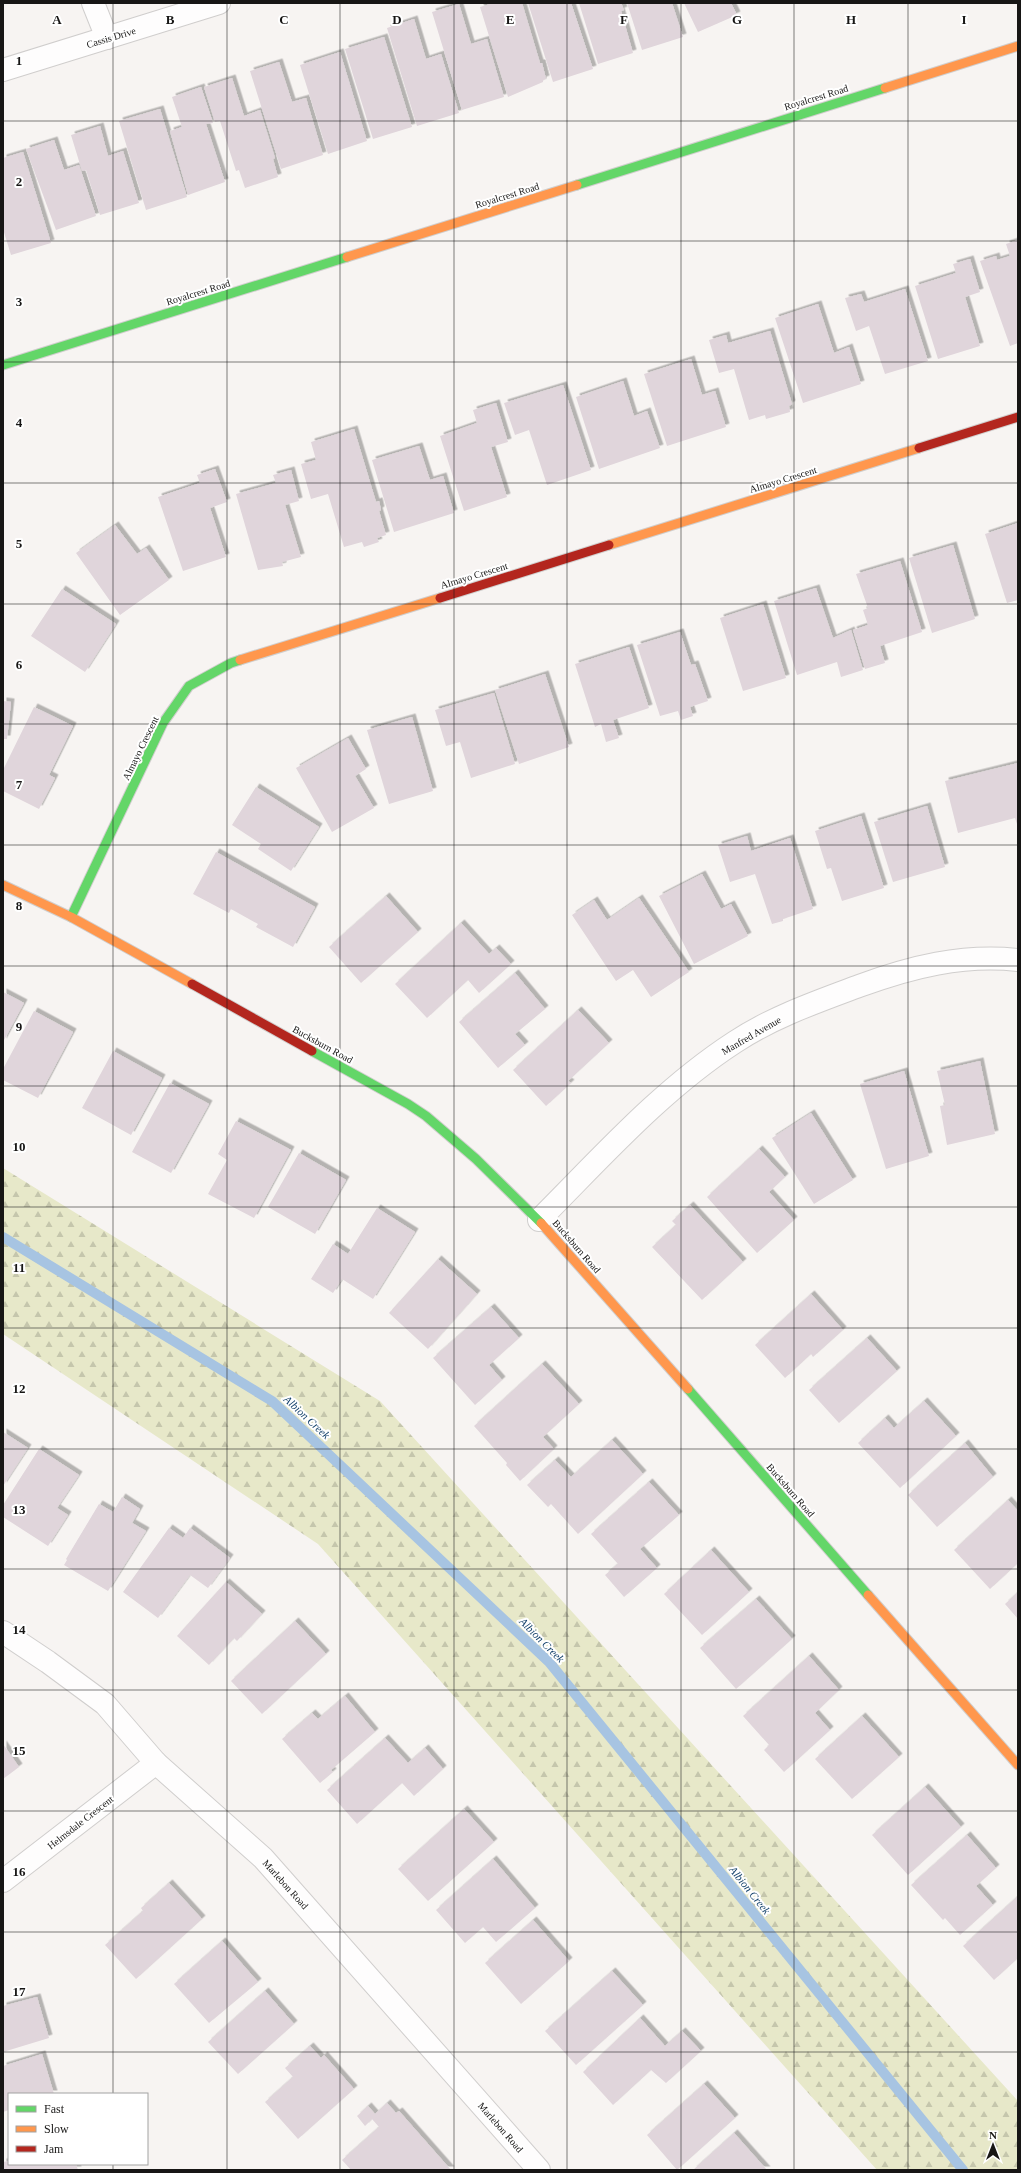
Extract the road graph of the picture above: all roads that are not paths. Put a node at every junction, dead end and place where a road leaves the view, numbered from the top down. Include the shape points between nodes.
1 (93, 3) edge
2 (219, 3) edge
3 (107, 38) junction
4 (1018, 46) edge
5 (3, 70) edge
6 (3, 365) edge
7 (1018, 417) edge
8 (3, 885) edge
9 (71, 917) junction
10 (1018, 960) edge
11 (539, 1220) junction
12 (3, 1632) edge
13 (156, 1762) junction
14 (1018, 1765) edge
15 (3, 1881) edge
16 (539, 2170) edge

1 - 3 street
2 - 3 street, Cassis Drive
3 - 5 street, Cassis Drive
4 - 6 street, Royalcrest Road
7 - 9 street, Almayo Crescent via 231,663 189,686 163,723
8 - 9 street, Bucksburn Road
9 - 11 street, Bucksburn Road via 408,1104 464,1146
10 - 11 street, Manfred Avenue via 978,958 941,962 894,974 794,1010 736,1041 700,1066 654,1106
11 - 14 street, Bucksburn Road
12 - 13 street, Marlebon Road via 105,1704
13 - 15 street, Helmsdale Crescent
13 - 16 street, Marlebon Road via 263,1858

